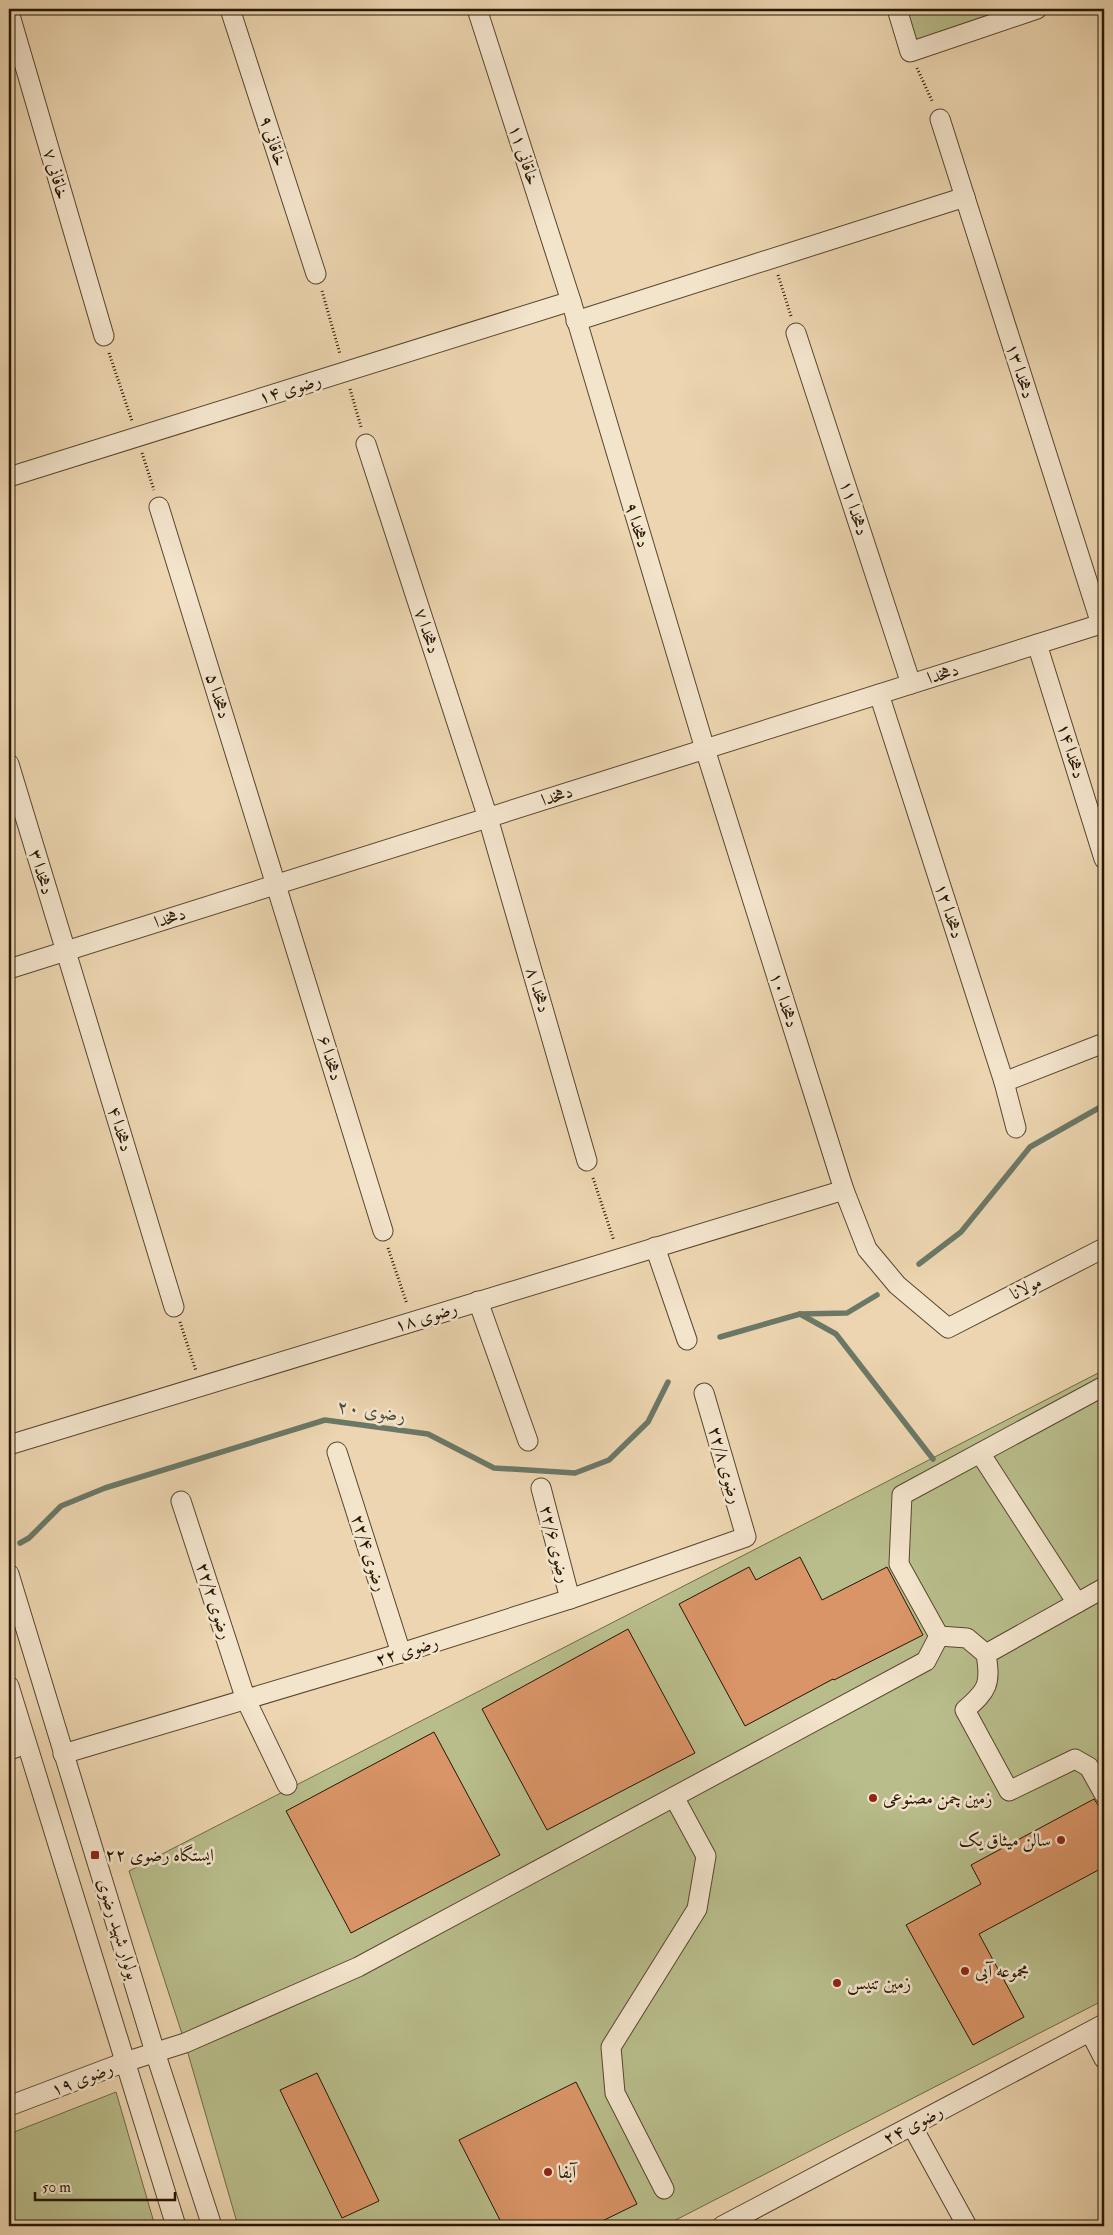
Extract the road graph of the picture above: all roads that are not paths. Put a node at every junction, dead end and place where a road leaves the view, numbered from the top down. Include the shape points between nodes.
1 (15, 9) edge
2 (230, 9) edge
3 (477, 9) edge
4 (897, 9) edge
5 (1038, 9) edge
6 (9, 12) edge
7 (940, 118) dead end
8 (965, 197) junction
9 (316, 274) dead end
10 (571, 301) junction
11 (576, 320) junction
12 (796, 333) road end
13 (104, 336) dead end
14 (366, 444) dead end
15 (9, 477) edge
16 (159, 507) dead end
17 (1102, 624) edge
18 (1037, 644) junction
19 (911, 684) junction
20 (879, 694) junction
21 (704, 749) junction
22 (9, 764) edge
23 (488, 818) junction
24 (1104, 858) edge
25 (277, 884) junction
26 (65, 951) junction
27 (9, 969) edge
28 (1104, 1043) edge
29 (1004, 1082) junction
30 (1016, 1128) dead end
31 (587, 1161) road end
32 (844, 1190) junction
33 (383, 1231) road end
34 (655, 1247) junction
35 (1104, 1248) edge
36 (478, 1301) junction
37 (174, 1307) road end
38 (948, 1328) joint
39 (687, 1340) dead end
40 (1104, 1386) edge
41 (704, 1393) dead end
42 (528, 1441) dead end
43 (9, 1445) edge
44 (337, 1452) dead end
45 (980, 1453) junction
46 (541, 1488) dead end
47 (181, 1501) dead end
48 (746, 1537) joint
49 (9, 1574) edge
50 (1104, 1588) edge
51 (570, 1599) junction
52 (1077, 1603) junction
53 (939, 1636) junction
54 (402, 1653) junction
55 (986, 1654) junction
56 (9, 1686) edge
57 (246, 1700) junction
58 (26, 1744) junction
59 (9, 1750) edge
60 (64, 1754) junction
61 (287, 1785) dead end
62 (1104, 1794) edge
63 (674, 1797) junction
64 (1097, 2028) edge
65 (156, 2052) junction
66 (1104, 2059) edge
67 (125, 2062) junction
68 (9, 2106) edge
69 (912, 2126) junction
70 (664, 2189) dead end
71 (754, 2219) edge
72 (176, 2226) edge
73 (212, 2226) edge
74 (722, 2226) edge
75 (967, 2226) edge

1 - 6 street
2 - 9 street, خاقانی ۹
3 - 10 street, خاقانی ۱۱
4 - 5 street via 910,52
6 - 13 street, خاقانی ۷
7 - 8 street, دهخدا ۱۳
8 - 11 street
8 - 17 street, دهخدا ۱۳
10 - 11 street, دهخدا ۹
10 - 15 street, رضوی ۱۴
11 - 21 street, دهخدا ۹
12 - 19 street, دهخدا ۱۱
14 - 23 street, دهخدا ۷
16 - 25 street, دهخدا ۵
17 - 18 street, دهخدا
18 - 19 street, دهخدا
18 - 24 street, دهخدا ۱۴
19 - 20 street, دهخدا
20 - 21 street, دهخدا
20 - 29 street, دهخدا ۱۲
21 - 23 street, دهخدا
21 - 32 street, دهخدا ۱۰
22 - 26 street, دهخدا ۳
23 - 25 street, دهخدا
23 - 31 street, دهخدا ۸
25 - 26 street, دهخدا
25 - 33 street, دهخدا ۶
26 - 27 street, دهخدا
26 - 37 street, دهخدا ۴
28 - 29 street
29 - 30 street, دهخدا ۱۲
32 - 34 street, رضوی ۱۸
32 - 38 street, دهخدا ۱۰ via 867,1249 897,1285
34 - 36 street, رضوی ۱۸
34 - 39 street
35 - 38 street, مولانا
36 - 42 street
36 - 43 street, رضوی ۱۸
40 - 45 street
41 - 48 street, رضوی ۲۲/۸
44 - 54 street, رضوی ۲۲/۴
45 - 52 street
45 - 53 street via 902,1495 899,1564
46 - 51 street, رضوی ۲۲/۶
47 - 57 street, رضوی ۲۲/۲
48 - 51 street, رضوی ۲۲
49 - 60 street, بولوار شهید رضوی
50 - 52 street
51 - 54 street, رضوی ۲۲
52 - 55 street
53 - 55 street via 967,1638
53 - 63 street, رضوی ۱۹ via 926,1661
54 - 57 street, رضوی ۲۲
55 - 62 street via 989,1675 982,1695 965,1710 1009,1790 1075,1759 1089,1766
56 - 58 street, بولوار شهید رضوی
57 - 60 street, رضوی ۲۲
57 - 61 street, رضوی ۲۲/۲
58 - 59 street
58 - 67 street, بولوار شهید رضوی
60 - 65 street, بولوار شهید رضوی
63 - 65 street, رضوی ۱۹ via 358,1967 184,2043
63 - 70 street via 706,1856 697,1909 611,2047 615,2093
64 - 66 street
64 - 69 street, رضوی ۲۴
65 - 67 street, رضوی ۱۹
65 - 73 street, بولوار شهید رضوی
67 - 68 street, رضوی ۱۹
67 - 72 street, بولوار شهید رضوی
69 - 71 street, رضوی ۲۴
69 - 75 street
71 - 74 street, رضوی ۲۴

